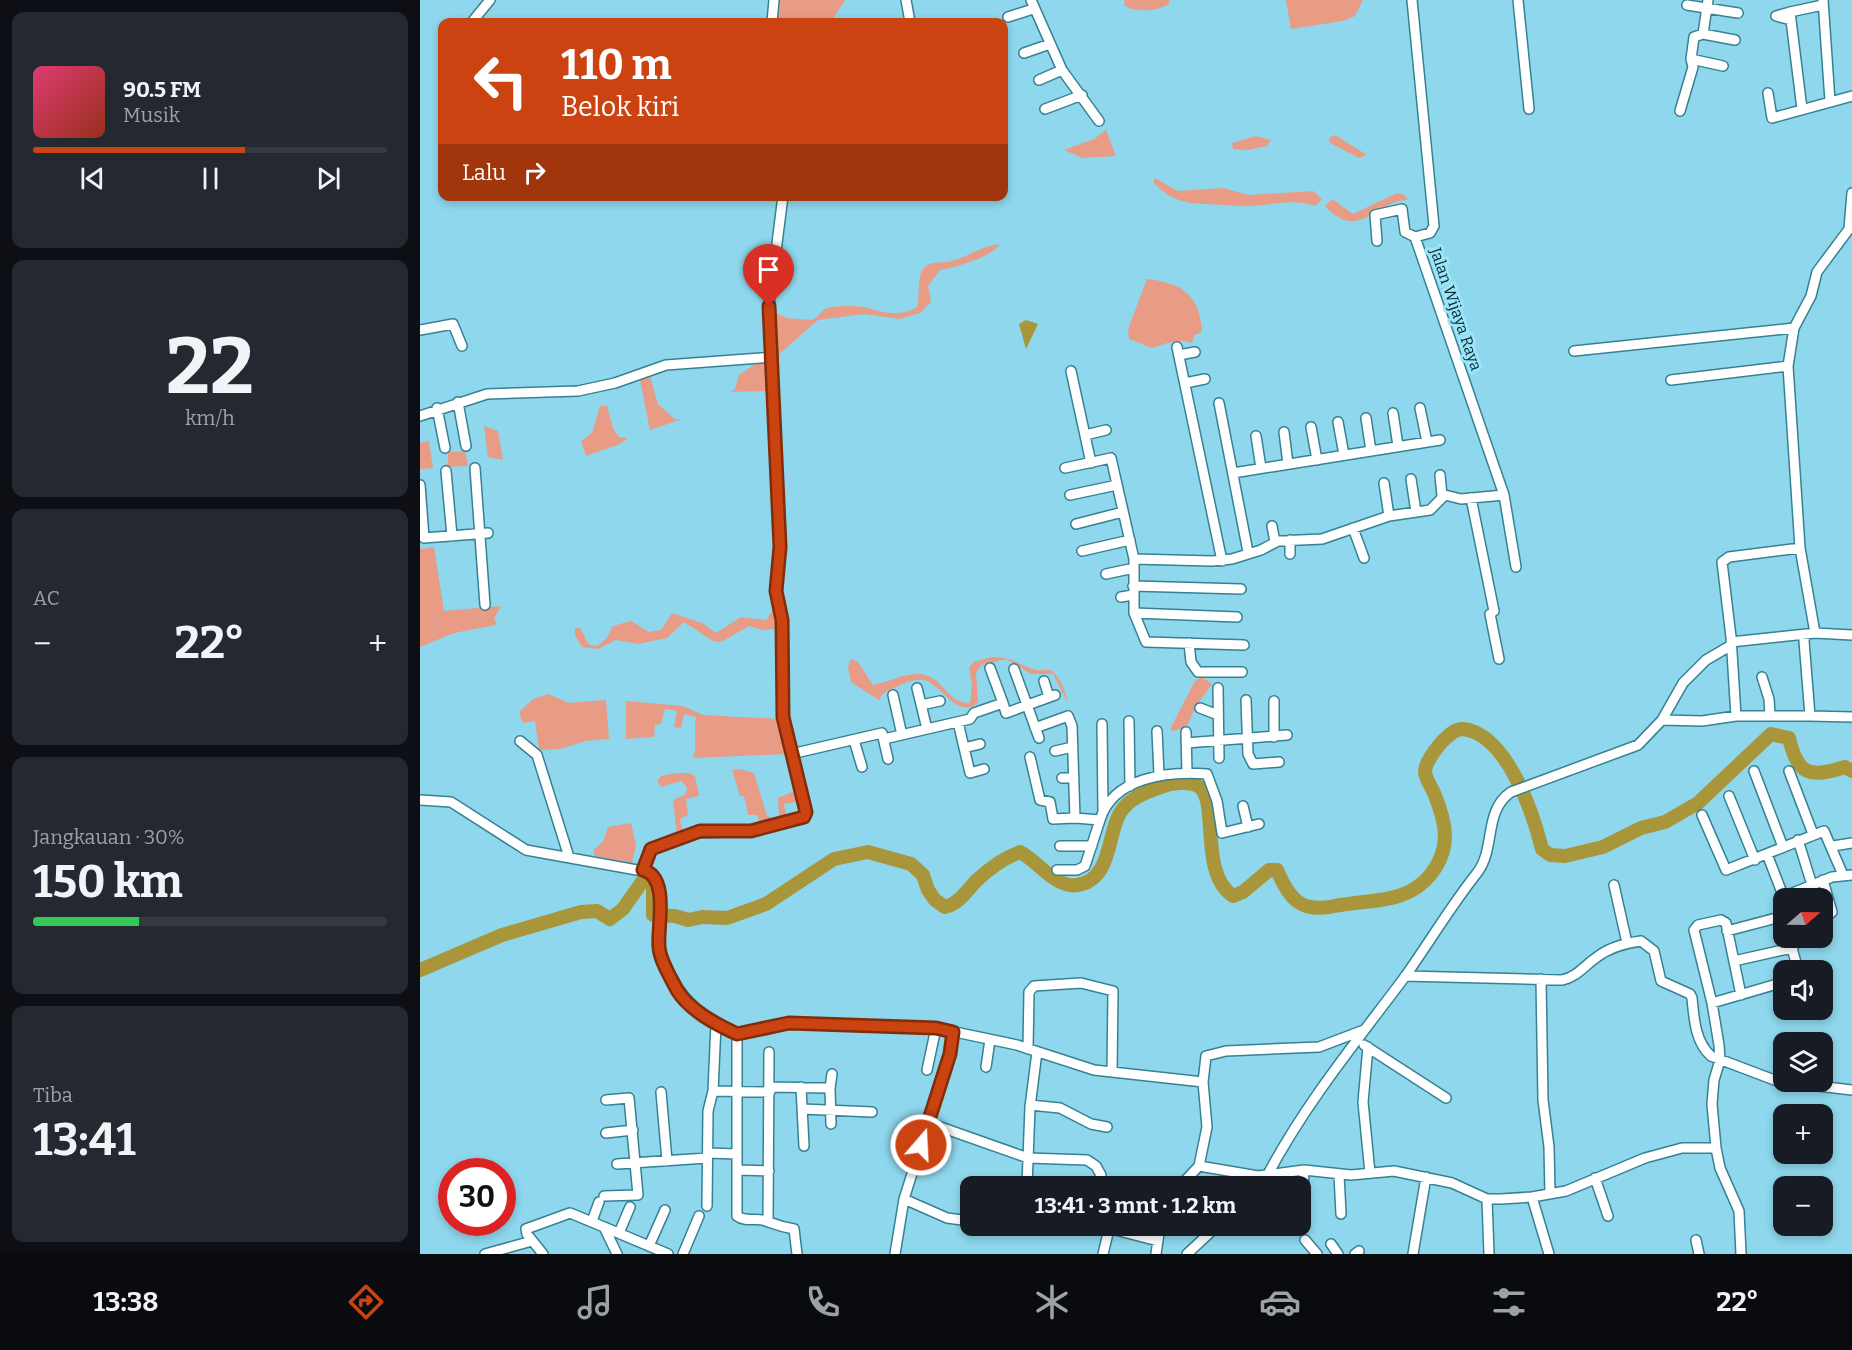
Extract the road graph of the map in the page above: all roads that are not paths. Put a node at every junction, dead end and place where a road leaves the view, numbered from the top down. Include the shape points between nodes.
1 (489, 0) edge
2 (774, 0) edge
3 (906, 0) edge
4 (1412, 0) edge
5 (1518, 0) edge
6 (1823, 2) edge
7 (1032, 4) edge
8 (1708, 4) edge
9 (1687, 5) dead end
10 (1738, 13) dead end
11 (1008, 17) dead end
12 (475, 18) edge
13 (772, 18) edge
14 (909, 18) edge
15 (1703, 34) junction
16 (1736, 40) dead end
17 (1050, 44) junction
18 (1024, 53) dead end
19 (1691, 59) junction
20 (1724, 66) dead end
21 (1062, 70) junction
22 (1039, 80) dead end
23 (1768, 93) dead end
24 (1082, 95) junction
25 (1852, 96) edge
26 (1830, 101) junction
27 (1045, 109) dead end
28 (1529, 109) dead end
29 (1802, 110) junction
30 (1680, 111) dead end
31 (1099, 122) dead end
32 (1852, 193) edge
33 (782, 201) edge
34 (1415, 237) junction
35 (1377, 241) dead end
36 (1794, 328) junction
37 (420, 330) edge
38 (462, 346) dead end
39 (1574, 351) dead end
40 (1195, 352) dead end
41 (772, 357) junction
42 (1788, 366) junction
43 (1071, 371) dead end
44 (1205, 379) dead end
45 (1671, 380) dead end
46 (1185, 383) junction
47 (458, 402) junction
48 (1219, 403) dead end
49 (437, 408) junction
50 (1420, 408) dead end
51 (1393, 413) dead end
52 (420, 416) edge
53 (1366, 418) dead end
54 (1338, 422) dead end
55 (1311, 427) dead end
56 (1106, 430) dead end
57 (1284, 432) dead end
58 (1085, 435) junction
59 (1256, 436) dead end
60 (1440, 440) dead end
61 (1427, 442) junction
62 (465, 446) dead end
63 (1398, 446) junction
64 (445, 448) dead end
65 (1371, 451) junction
66 (1344, 455) junction
67 (1317, 459) junction
68 (1091, 463) junction
69 (1288, 464) junction
70 (475, 468) dead end
71 (1065, 468) dead end
72 (1261, 468) junction
73 (447, 471) dead end
74 (1233, 473) junction
75 (1440, 475) dead end
76 (1411, 479) dead end
77 (1384, 483) dead end
78 (420, 485) edge
79 (1117, 485) junction
80 (1503, 493) junction
81 (1070, 495) dead end
82 (1442, 496) junction
83 (1471, 498) junction
84 (421, 509) edge
85 (1124, 512) junction
86 (1416, 512) junction
87 (1389, 516) junction
88 (1076, 524) dead end
89 (1272, 526) dead end
90 (1353, 528) junction
91 (484, 533) junction
92 (452, 536) junction
93 (1130, 540) junction
94 (1290, 540) junction
95 (1275, 542) junction
96 (1800, 548) junction
97 (1082, 551) dead end
98 (1248, 552) junction
99 (1290, 554) dead end
100 (1364, 558) dead end
101 (1222, 561) junction
102 (1134, 563) junction
103 (1516, 567) dead end
104 (1106, 574) dead end
105 (1241, 590) dead end
106 (1133, 591) junction
107 (1121, 597) dead end
108 (485, 605) dead end
109 (1134, 613) junction
110 (1237, 616) dead end
111 (1810, 634) junction
112 (1852, 635) edge
113 (1189, 643) junction
114 (1730, 644) junction
115 (1244, 645) dead end
116 (1499, 659) dead end
117 (990, 668) dead end
118 (1014, 669) dead end
119 (1242, 672) dead end
120 (1762, 677) dead end
121 (1044, 681) dead end
122 (917, 688) dead end
123 (1218, 688) dead end
124 (893, 695) dead end
125 (1246, 700) dead end
126 (1274, 700) dead end
127 (940, 701) dead end
128 (1003, 703) junction
129 (921, 705) junction
130 (1027, 705) junction
131 (1200, 708) dead end
132 (1218, 715) junction
133 (1770, 715) junction
134 (1736, 716) junction
135 (1810, 716) junction
136 (1852, 717) edge
137 (1662, 720) junction
138 (1129, 721) dead end
139 (958, 722) junction
140 (1102, 724) dead end
141 (927, 729) junction
142 (1157, 731) dead end
143 (1186, 732) dead end
144 (902, 735) junction
145 (1287, 735) dead end
146 (1274, 737) junction
147 (884, 739) junction
148 (854, 740) junction
149 (1247, 740) junction
150 (520, 741) dead end
151 (1219, 741) junction
152 (1186, 743) junction
153 (980, 744) dead end
154 (1073, 747) junction
155 (964, 748) junction
156 (1055, 751) dead end
157 (791, 754) junction
158 (1030, 757) dead end
159 (1219, 758) dead end
160 (888, 759) dead end
161 (1279, 762) dead end
162 (862, 767) dead end
163 (984, 769) dead end
164 (1754, 771) dead end
165 (1789, 771) dead end
166 (1187, 772) junction
167 (1159, 775) junction
168 (1074, 777) junction
169 (1062, 778) dead end
170 (1130, 786) junction
171 (1730, 796) dead end
172 (420, 800) edge
173 (1243, 806) dead end
174 (1103, 810) junction
175 (1702, 815) dead end
176 (1075, 818) junction
177 (1100, 820) junction
178 (1259, 824) dead end
179 (1248, 827) junction
180 (1813, 834) junction
181 (1798, 840) junction
182 (1852, 843) edge
183 (1060, 846) dead end
184 (1092, 846) junction
185 (1833, 846) junction
186 (1784, 847) junction
187 (1767, 854) junction
188 (569, 857) junction
189 (1755, 860) junction
190 (643, 870) junction
191 (1057, 870) dead end
192 (1848, 875) edge
193 (1822, 880) junction
194 (1614, 885) dead end
195 (1812, 885) junction
196 (1779, 888) edge
197 (1805, 888) edge
198 (1824, 888) edge
199 (1773, 919) edge
200 (1727, 931) junction
201 (1627, 943) junction
202 (1792, 948) joint
203 (1795, 960) edge
204 (1734, 961) junction
205 (1405, 976) junction
206 (1542, 979) junction
207 (1773, 985) edge
208 (1741, 995) junction
209 (1712, 1003) junction
210 (716, 1024) junction
211 (936, 1028) junction
212 (953, 1032) junction
213 (737, 1034) junction
214 (1361, 1036) junction
215 (990, 1040) junction
216 (1368, 1047) junction
217 (1033, 1050) junction
218 (769, 1052) dead end
219 (1720, 1060) junction
220 (986, 1067) dead end
221 (927, 1070) dead end
222 (1112, 1072) junction
223 (832, 1074) dead end
224 (1203, 1082) junction
225 (801, 1087) junction
226 (830, 1088) junction
227 (770, 1089) junction
228 (713, 1090) junction
229 (1852, 1090) edge
230 (661, 1092) dead end
231 (737, 1092) junction
232 (1446, 1098) dead end
233 (606, 1100) dead end
234 (1030, 1105) junction
235 (802, 1109) junction
236 (832, 1112) junction
237 (872, 1112) dead end
238 (929, 1123) junction
239 (831, 1124) dead end
240 (1107, 1127) dead end
241 (633, 1130) junction
242 (606, 1133) dead end
243 (804, 1146) dead end
244 (1716, 1148) junction
245 (737, 1154) junction
246 (708, 1156) junction
247 (1028, 1158) junction
248 (667, 1161) junction
249 (637, 1163) junction
250 (617, 1164) dead end
251 (1199, 1166) junction
252 (737, 1170) junction
253 (1304, 1170) junction
254 (769, 1171) junction
255 (1370, 1173) junction
256 (1339, 1174) junction
257 (1027, 1176) edge
258 (1100, 1176) edge
259 (1190, 1176) edge
260 (1261, 1176) junction
261 (1304, 1176) edge
262 (1426, 1177) junction
263 (1596, 1178) junction
264 (1550, 1194) junction
265 (1532, 1197) junction
266 (904, 1199) junction
267 (1487, 1200) junction
268 (707, 1206) dead end
269 (630, 1207) dead end
270 (665, 1210) dead end
271 (1341, 1214) dead end
272 (699, 1216) dead end
273 (1608, 1216) dead end
274 (960, 1220) edge
275 (592, 1221) junction
276 (768, 1221) junction
277 (604, 1227) junction
278 (619, 1233) junction
279 (1104, 1236) edge
280 (1139, 1236) edge
281 (1159, 1236) edge
282 (1206, 1236) edge
283 (1305, 1239) dead end
284 (1696, 1240) dead end
285 (532, 1241) junction
286 (1158, 1241) junction
287 (1331, 1244) dead end
288 (655, 1250) edge
289 (484, 1254) edge
290 (543, 1254) edge
291 (617, 1254) edge
292 (668, 1254) edge
293 (683, 1254) edge
294 (797, 1254) edge
295 (895, 1254) edge
296 (1103, 1254) edge
297 (1156, 1254) edge
298 (1187, 1254) edge
299 (1317, 1254) edge
300 (1338, 1254) edge
301 (1413, 1254) edge
302 (1489, 1254) edge
303 (1549, 1254) edge
304 (1699, 1254) edge
305 (1741, 1254) edge

1 - 12 street
2 - 13 street
3 - 14 street
4 - 34 street, Jalan Wijaya Raya via 1434,226 1430,233
5 - 28 street
6 - 26 street
6 - 29 street via 1791,16
7 - 11 street
7 - 17 street
8 - 9 street
8 - 10 street
8 - 15 street
15 - 16 street
15 - 19 street via 1694,37
17 - 18 street
17 - 21 street
19 - 20 street
19 - 30 street via 1693,67
21 - 22 street
21 - 24 street
23 - 29 street via 1772,118
24 - 27 street
24 - 31 street
25 - 26 street
26 - 29 street
32 - 36 street via 1849,230 1817,272 1811,296
33 - 41 street via 769,306
34 - 35 street via 1405,232 1402,209 1375,215
34 - 80 street, Jalan Wijaya Raya
36 - 39 street
36 - 42 street
37 - 38 street via 453,324
40 - 46 street via 1178,351
41 - 47 street via 666,365 578,391 487,394
41 - 157 street via 780,547 776,591 782,620 783,717
42 - 45 street
42 - 96 street
43 - 58 street
44 - 46 street
46 - 101 street
47 - 49 street
47 - 62 street
48 - 74 street
49 - 52 street
49 - 64 street
50 - 61 street
51 - 63 street
53 - 65 street
54 - 66 street
55 - 67 street
56 - 58 street
57 - 69 street
58 - 68 street
59 - 72 street
60 - 61 street
61 - 63 street
63 - 65 street
65 - 66 street
66 - 67 street
67 - 69 street
68 - 71 street
68 - 79 street via 1111,458
69 - 72 street
70 - 91 street
72 - 74 street
73 - 92 street
74 - 98 street
75 - 82 street
76 - 86 street
77 - 87 street
78 - 84 street
79 - 81 street
79 - 85 street
80 - 83 street
80 - 103 street, Jalan Wijaya Raya
82 - 83 street
82 - 86 street via 1430,510
83 - 116 street via 1494,611 1490,614
84 - 92 street via 424,538
85 - 88 street
85 - 93 street
86 - 87 street
87 - 90 street
89 - 95 street
90 - 94 street via 1322,539
90 - 100 street
91 - 92 street
91 - 108 street
93 - 97 street
93 - 102 street
94 - 95 street
94 - 99 street
95 - 98 street
96 - 111 street
96 - 114 street via 1723,560
98 - 101 street
101 - 102 street
102 - 104 street
102 - 106 street
105 - 106 street
106 - 107 street
106 - 109 street
109 - 110 street
109 - 113 street via 1146,642
111 - 112 street
111 - 114 street
111 - 135 street via 1804,641
113 - 115 street
113 - 119 street via 1191,662 1198,672
114 - 134 street
114 - 137 street via 1706,660 1683,684
117 - 128 street
118 - 130 street
120 - 133 street
121 - 130 street via 1052,696
122 - 129 street
123 - 132 street
124 - 144 street
125 - 149 street
126 - 146 street
127 - 129 street
128 - 130 street via 1006,713
128 - 139 street
129 - 141 street
130 - 154 street via 1037,733 1068,716
131 - 132 street
132 - 151 street
133 - 134 street
133 - 135 street
134 - 137 street via 1702,722
135 - 136 street
137 - 205 street via 1638,745 1511,792 1497,804 1481,867
138 - 170 street
139 - 141 street
139 - 155 street
140 - 174 street
141 - 144 street
142 - 167 street
143 - 152 street
144 - 147 street
145 - 146 street
146 - 149 street
147 - 148 street via 882,733
147 - 160 street
148 - 157 street
148 - 162 street
149 - 151 street
149 - 161 street via 1253,764
150 - 188 street via 537,755
151 - 152 street
151 - 159 street
152 - 166 street
153 - 155 street
154 - 156 street
154 - 168 street
155 - 163 street via 970,773
157 - 190 street via 805,803 804,817 751,831 694,833 651,849
158 - 176 street via 1040,800 1050,802 1053,819
164 - 186 street
165 - 180 street
166 - 167 street
166 - 179 street via 1211,773 1222,833
167 - 170 street
168 - 169 street
168 - 176 street
170 - 174 street
171 - 189 street
172 - 188 street via 451,802 525,850
173 - 179 street
174 - 177 street
175 - 189 street via 1726,870
176 - 177 street
177 - 184 street
178 - 179 street
180 - 181 street
180 - 185 street via 1824,831
181 - 186 street
181 - 195 street
182 - 185 street
183 - 184 street
184 - 191 street via 1085,866
185 - 192 street
186 - 187 street
187 - 189 street
187 - 196 street
188 - 190 street
190 - 210 street via 657,882 659,948 674,984 694,1008
192 - 193 street
193 - 195 street
193 - 198 street
194 - 201 street
195 - 197 street
199 - 200 street
200 - 204 street
200 - 209 street via 1721,920 1695,930
201 - 206 street via 1598,955 1570,978
201 - 219 street via 1650,945 1658,960 1661,981 1690,994 1704,1049
202 - 203 street
202 - 204 street
204 - 208 street
205 - 206 street
205 - 214 street
206 - 264 street via 1543,1100
207 - 208 street
208 - 209 street
209 - 219 street
210 - 213 street
210 - 228 street
211 - 212 street
211 - 213 street via 789,1023
211 - 221 street
212 - 215 street
212 - 238 street
213 - 231 street
214 - 216 street
214 - 224 street via 1319,1047 1208,1055
214 - 260 street via 1309,1103
215 - 217 street
215 - 220 street
216 - 232 street
216 - 255 street via 1363,1102
217 - 222 street
217 - 222 street via 1029,992 1034,986 1081,983 1113,990
217 - 234 street
218 - 227 street
219 - 229 street via 1777,1082
219 - 244 street via 1713,1089
222 - 224 street
223 - 226 street
224 - 251 street via 1207,1127
225 - 226 street
225 - 227 street
225 - 235 street
226 - 236 street
227 - 231 street
227 - 254 street
228 - 231 street
228 - 246 street via 709,1098
230 - 248 street
231 - 245 street
233 - 241 street via 629,1098
234 - 240 street via 1060,1108 1091,1124
234 - 247 street
235 - 236 street
235 - 243 street
236 - 237 street
236 - 239 street
238 - 247 street
238 - 266 street
241 - 242 street
241 - 249 street
244 - 263 street via 1682,1148
244 - 305 street via 1720,1168 1739,1210
245 - 246 street
245 - 252 street
246 - 248 street
246 - 268 street
247 - 257 street
247 - 258 street via 1087,1160 1096,1166
248 - 249 street
249 - 250 street
249 - 275 street via 638,1196 601,1199
251 - 259 street
251 - 260 street
252 - 254 street
252 - 276 street via 737,1216
253 - 256 street
253 - 260 street
253 - 261 street
254 - 276 street
255 - 256 street
255 - 262 street via 1394,1171
256 - 271 street
262 - 267 street via 1452,1183
262 - 301 street
263 - 264 street
263 - 273 street
264 - 265 street
265 - 267 street
265 - 303 street
266 - 274 street
266 - 295 street
267 - 302 street
269 - 278 street
270 - 288 street
272 - 293 street
275 - 277 street
275 - 285 street via 570,1213 530,1226 526,1229
276 - 294 street via 774,1226 794,1229
277 - 278 street
277 - 291 street
278 - 288 street
279 - 296 street
280 - 286 street
281 - 286 street
282 - 298 street
283 - 299 street
284 - 304 street
285 - 289 street
285 - 290 street
286 - 297 street
287 - 300 street
288 - 292 street

